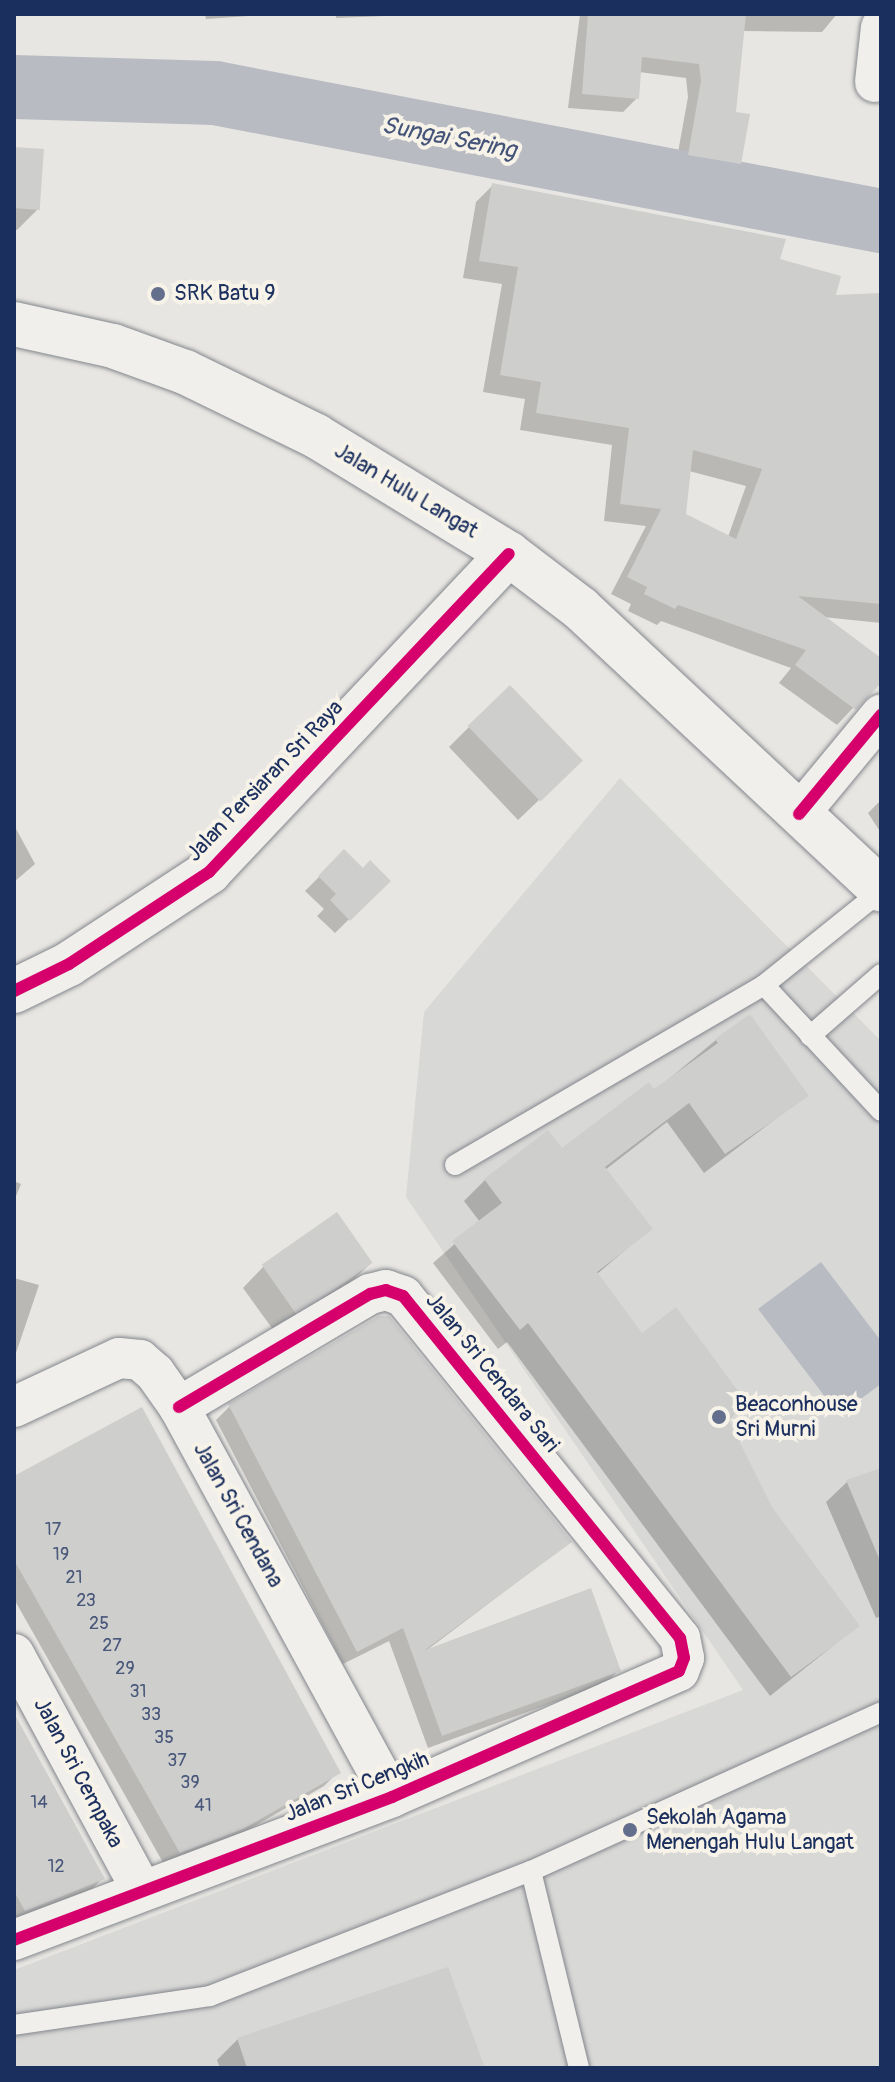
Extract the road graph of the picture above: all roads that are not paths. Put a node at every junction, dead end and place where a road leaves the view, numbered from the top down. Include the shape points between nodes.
1 (881, 27) edge
2 (875, 82) dead end
3 (14, 324) edge
4 (509, 554) junction
5 (881, 715) edge
6 (799, 814) junction
7 (881, 890) edge
8 (881, 974) edge
9 (764, 985) junction
10 (14, 991) edge
11 (810, 1036) junction
12 (881, 1111) edge
13 (455, 1165) dead end
14 (14, 1407) edge
15 (179, 1407) junction
16 (680, 1638) joint
17 (14, 1654) edge
18 (881, 1712) edge
19 (392, 1797) junction
20 (531, 1871) junction
21 (142, 1891) junction
22 (14, 1940) edge
23 (14, 2025) edge
24 (579, 2068) edge

1 - 2 street
3 - 4 main road, Jalan Hulu Langat via 113,346 185,372 316,436
4 - 6 main road, Jalan Hulu Langat via 580,608
4 - 10 main road, Jalan Persiaran Sri Raya via 209,872 69,964
5 - 6 street
6 - 7 main road, Jalan Hulu Langat
7 - 9 lane
8 - 11 lane
9 - 11 lane
9 - 13 lane
11 - 12 lane
14 - 15 street, Jalan Sri Cendana via 119,1358 140,1360
15 - 16 street, Jalan Sri Cendara Sari via 370,1294 386,1290 403,1296
15 - 19 street, Jalan Sri Cendana
16 - 19 street, Jalan Sri Cengkih via 684,1658 679,1671
17 - 21 street, Jalan Sri Cempaka
18 - 20 lane
19 - 21 street, Jalan Sri Cengkih
20 - 23 lane via 210,1996
20 - 24 lane
21 - 22 street, Jalan Sri Cengkih

